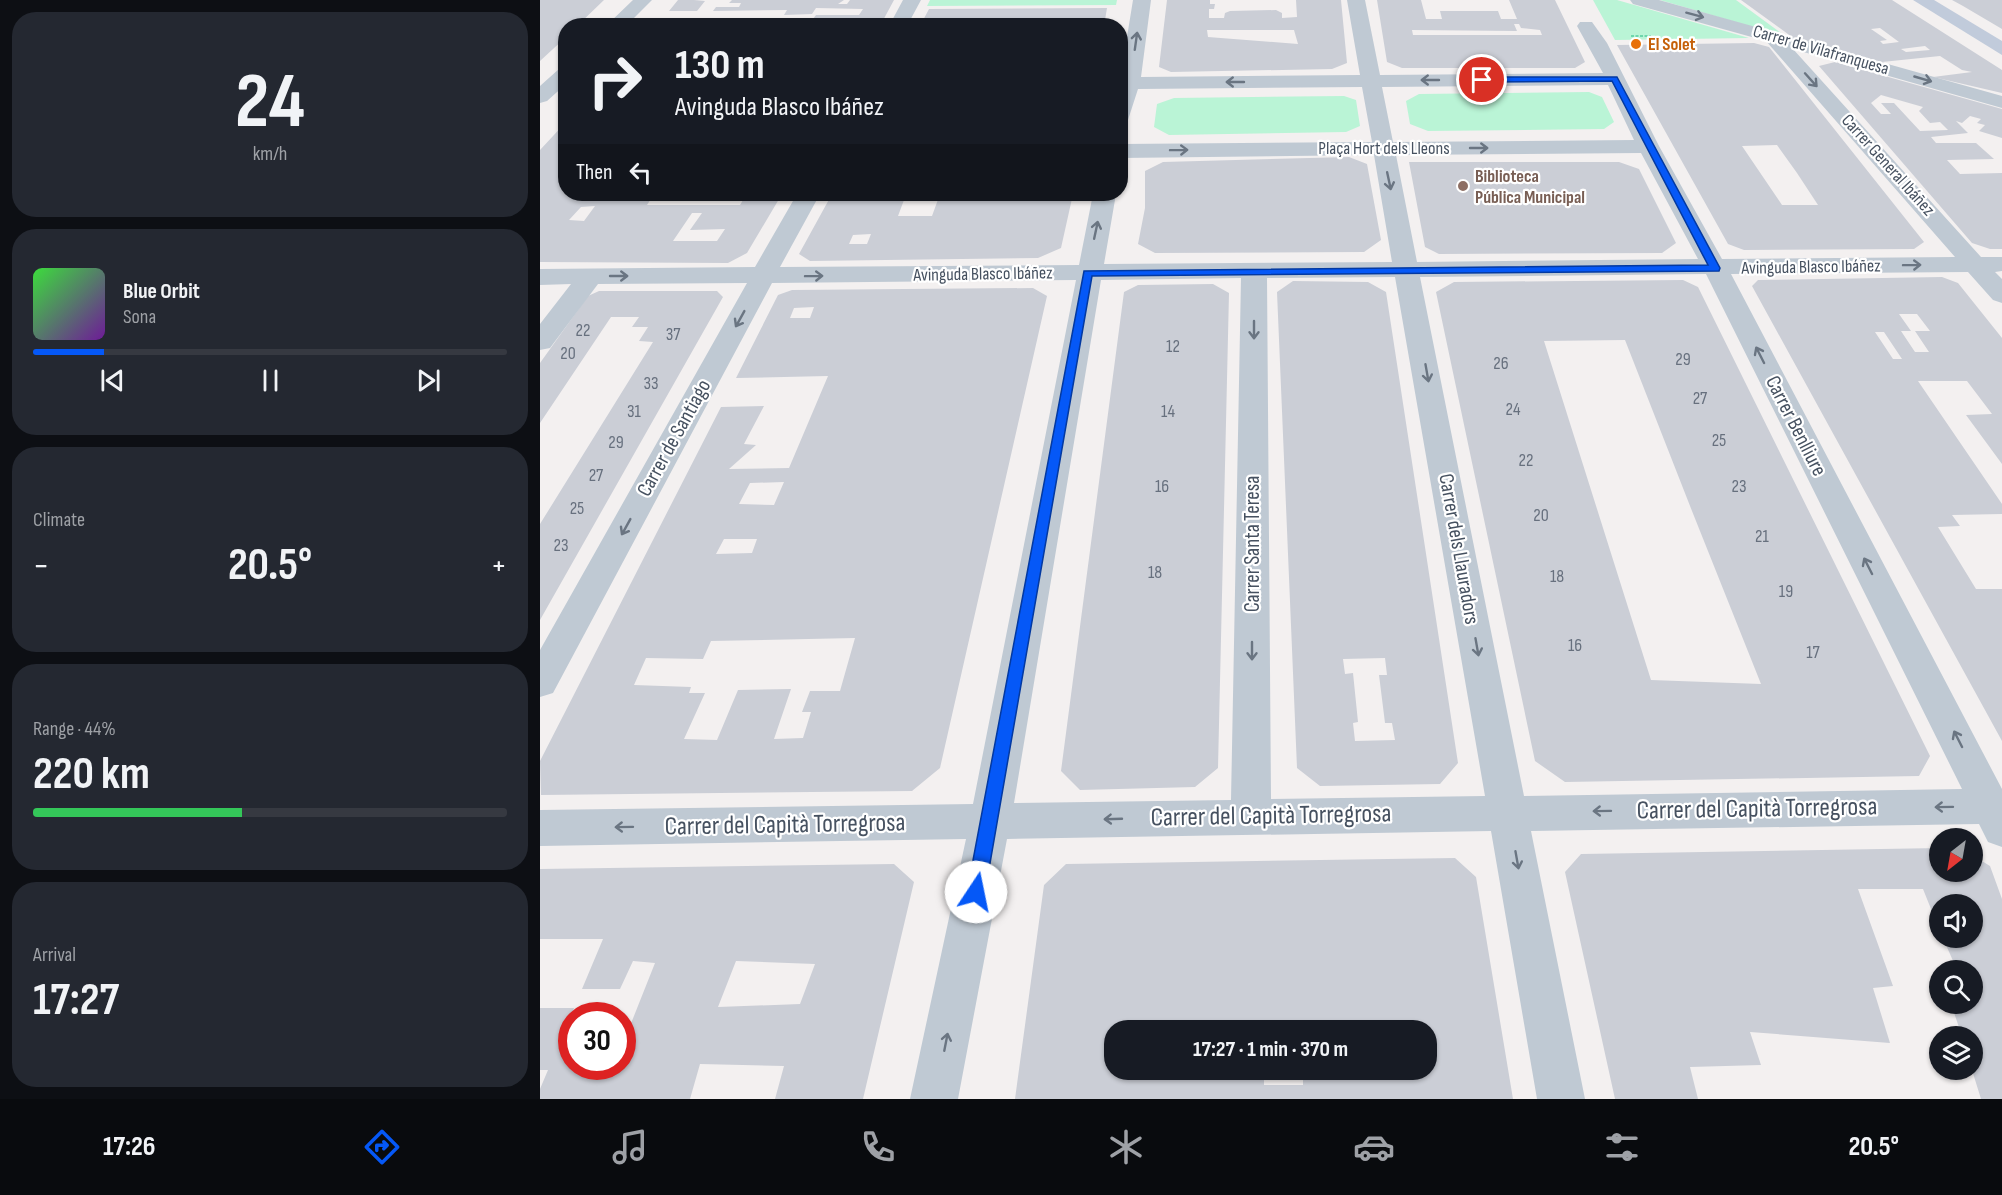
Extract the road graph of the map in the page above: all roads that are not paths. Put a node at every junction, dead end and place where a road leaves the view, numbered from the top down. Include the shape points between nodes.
1 (643, 0) edge
2 (912, 0) edge
3 (1142, 0) edge
4 (1356, 0) edge
5 (1639, 0) edge
6 (1922, 0) edge
7 (624, 18) edge
8 (902, 18) edge
9 (1586, 26) dead end
10 (1772, 37) junction
11 (2002, 48) edge
12 (1614, 79) junction
13 (558, 80) edge
14 (1372, 81) junction
15 (1130, 82) junction
16 (1128, 89) edge
17 (540, 97) edge
18 (2002, 102) edge
19 (1648, 146) junction
20 (1382, 148) junction
21 (1128, 151) edge
22 (804, 201) edge
23 (1102, 201) edge
24 (1977, 264) junction
25 (2002, 264) edge
26 (1715, 268) junction
27 (1408, 271) junction
28 (1254, 272) junction
29 (1087, 273) junction
30 (763, 276) junction
31 (540, 277) edge
32 (590, 277) junction
33 (2002, 295) edge
34 (540, 342) edge
35 (540, 683) edge
36 (1508, 812) junction
37 (1999, 814) edge
38 (1251, 816) junction
39 (990, 823) junction
40 (540, 828) edge
41 (934, 1099) edge
42 (1561, 1099) edge

1 - 7 street
2 - 8 street
15 -> 3 street
4 - 14 street, Carrer dels Llauradors
5 -> 10 street, Carrer de Vilafranquesa
6 - 11 main road
9 - 12 street, Carrer Benlliure
10 -> 18 street, Carrer de Vilafranquesa
10 -> 24 street, Carrer General Ibáñez
12 -> 14 street
12 - 19 street, Carrer Benlliure
13 - 17 street
14 -> 15 street
14 - 20 street, Carrer dels Llauradors
15 - 16 street
20 -> 19 street, Plaça Hort dels Lleons
19 - 26 street, Carrer Benlliure
21 -> 20 street, Plaça Hort dels Lleons
20 -> 27 street, Carrer dels Llauradors
22 - 30 street, Carrer de Santiago
29 -> 23 street
24 - 25 street, Avinguda Blasco Ibáñez
26 -> 24 street, Avinguda Blasco Ibáñez
24 - 33 street, Carrer General Ibáñez
26 - 27 street, Avinguda Blasco Ibáñez
37 -> 26 street, Carrer Benlliure
27 - 28 street, Avinguda Blasco Ibáñez
27 -> 36 street, Carrer dels Llauradors
28 - 29 street, Avinguda Blasco Ibáñez
28 -> 38 street, Carrer Santa Teresa
30 -> 29 street, Avinguda Blasco Ibáñez
29 - 39 street
32 -> 30 street, Avinguda Blasco Ibáñez
30 -> 35 street, Carrer de Santiago
31 - 32 street, Avinguda Blasco Ibáñez
32 - 34 street
37 -> 36 street, Carrer del Capità Torregrosa
36 - 38 street, Carrer del Capità Torregrosa
36 -> 42 street, Carrer dels Llauradors
38 -> 39 street, Carrer del Capità Torregrosa
39 -> 40 street, Carrer del Capità Torregrosa
41 -> 39 street

